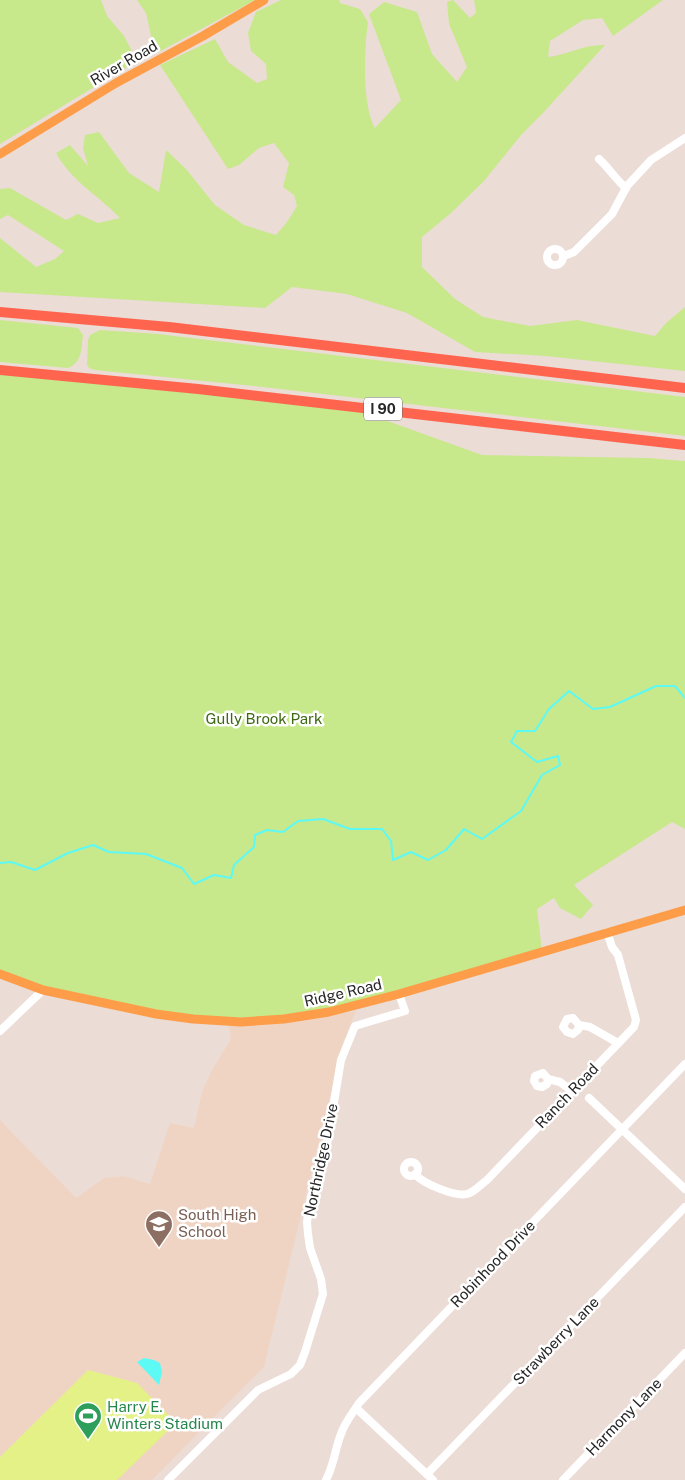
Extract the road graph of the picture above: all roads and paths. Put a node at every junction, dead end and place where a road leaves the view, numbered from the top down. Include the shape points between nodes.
1 (264, 0) edge
2 (685, 138) edge
3 (0, 154) edge
4 (599, 159) dead end
5 (626, 188) junction
6 (564, 256) dead end
7 (0, 312) edge
8 (0, 370) edge
9 (685, 388) edge
10 (685, 444) edge
11 (685, 910) edge
12 (607, 932) junction
13 (0, 974) edge
14 (43, 990) junction
15 (400, 994) junction
16 (579, 1024) dead end
17 (0, 1031) edge
18 (618, 1043) junction
19 (685, 1064) edge
20 (548, 1079) dead end
21 (572, 1091) junction
22 (589, 1098) dead end
23 (623, 1128) junction
24 (415, 1174) dead end
25 (685, 1189) edge
26 (685, 1207) edge
27 (685, 1353) edge
28 (356, 1408) junction
29 (430, 1477) edge
30 (168, 1480) edge
31 (326, 1480) edge
32 (563, 1480) edge

1 - 3 main road, River Road via 116,83
2 - 5 street via 651,160
4 - 5 street
5 - 6 street via 612,214 574,252
7 - 9 highway via 169,327
8 - 10 highway, I 90
11 - 12 main road, Ridge Road
12 - 15 main road, Ridge Road
12 - 18 street, Ranch Road via 618,955 636,1020 634,1027
13 - 14 main road, Ridge Road
14 - 15 main road, Ridge Road via 156,1014 241,1022 312,1016
14 - 17 street
15 - 30 street, Northridge Drive via 405,1011 355,1026 341,1060 326,1148 311,1197 308,1222 310,1248 323,1294 300,1365 291,1374 258,1390
16 - 18 street
18 - 21 street, Ranch Road
19 - 23 street, Robinhood Drive
20 - 21 street via 560,1082
21 - 24 street, Ranch Road via 472,1192 453,1194 428,1184
22 - 23 street
23 - 25 street
23 - 28 street, Robinhood Drive
26 - 29 street, Strawberry Lane
27 - 32 street, Harmony Lane
28 - 29 street
28 - 31 street, Robinhood Drive via 340,1435

